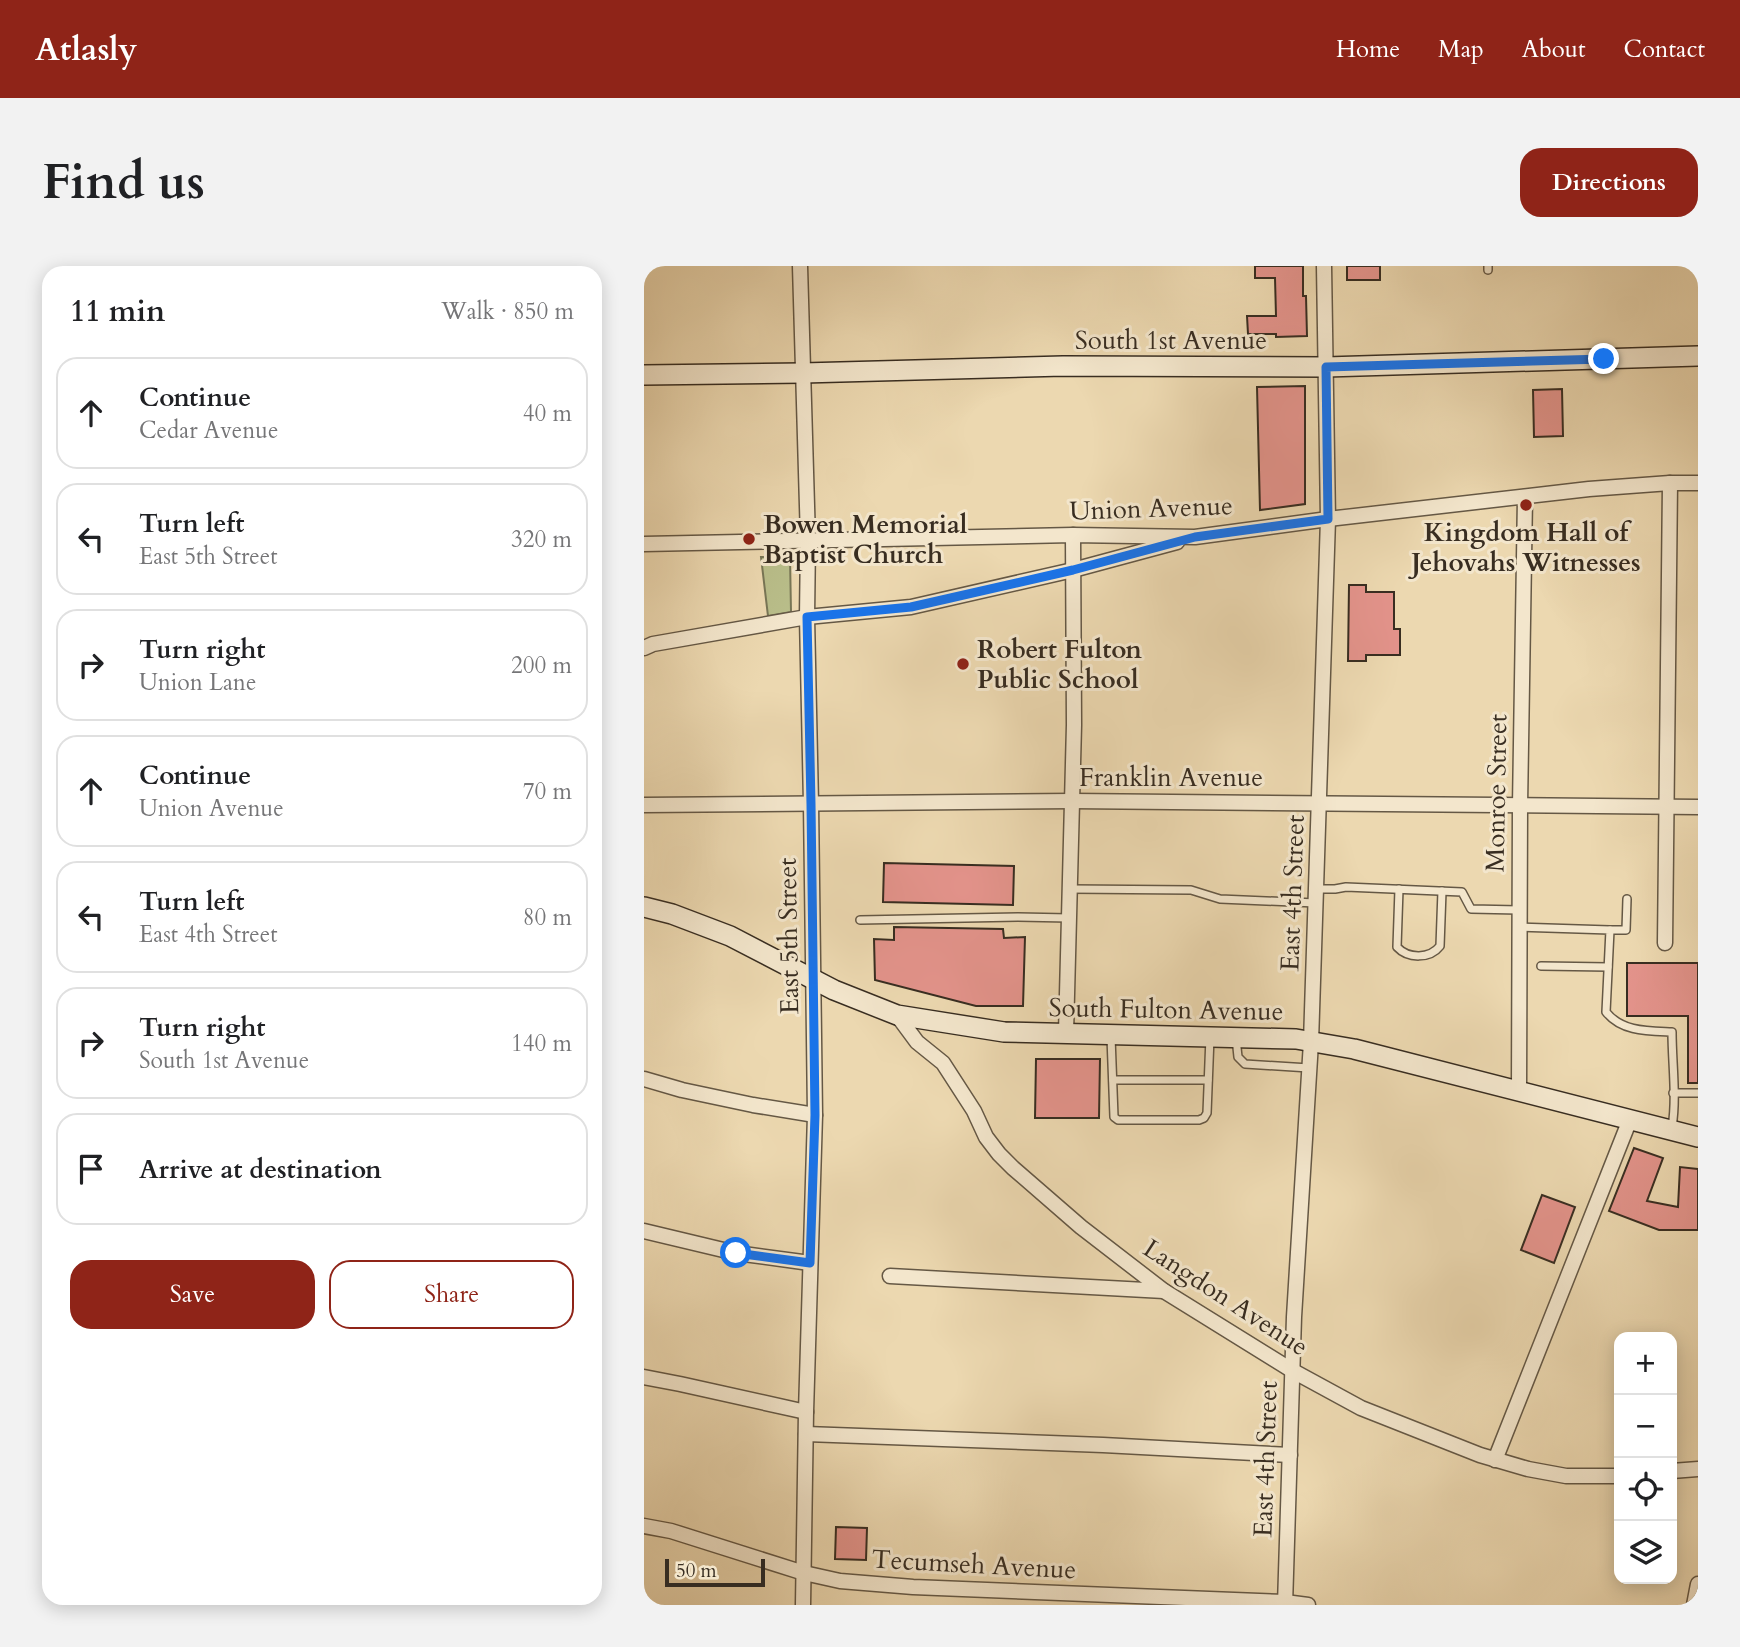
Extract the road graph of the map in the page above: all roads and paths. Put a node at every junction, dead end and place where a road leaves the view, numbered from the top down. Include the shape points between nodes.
1 (800, 266) edge
2 (1324, 266) edge
3 (1698, 356) edge
4 (1326, 367) junction
5 (803, 373) junction
6 (644, 375) edge
7 (1670, 483) junction
8 (1698, 483) edge
9 (1525, 497) junction
10 (1328, 519) junction
11 (1073, 535) junction
12 (1195, 537) junction
13 (808, 540) junction
14 (644, 544) edge
15 (1073, 570) junction
16 (807, 617) junction
17 (644, 648) edge
18 (1072, 801) junction
19 (1319, 803) junction
20 (811, 804) junction
21 (644, 805) edge
22 (1520, 806) junction
23 (1668, 807) junction
24 (1698, 807) edge
25 (1070, 889) junction
26 (1399, 889) junction
27 (1442, 891) junction
28 (1316, 896) junction
29 (1627, 899) dead end
30 (644, 907) edge
31 (1520, 909) junction
32 (1069, 918) junction
33 (860, 920) dead end
34 (1519, 927) junction
35 (1610, 930) junction
36 (1665, 943) dead end
37 (1541, 966) dead end
38 (1608, 967) junction
39 (813, 979) junction
40 (897, 1015) junction
41 (1066, 1033) junction
42 (1111, 1034) junction
43 (1210, 1037) junction
44 (1236, 1038) junction
45 (1311, 1042) junction
46 (1309, 1068) junction
47 (644, 1079) edge
48 (1113, 1080) junction
49 (1208, 1080) junction
50 (1519, 1090) junction
51 (1673, 1093) junction
52 (1698, 1093) edge
53 (815, 1115) junction
54 (1631, 1121) junction
55 (1672, 1132) junction
56 (1698, 1137) edge
57 (644, 1231) edge
58 (810, 1263) junction
59 (890, 1276) dead end
60 (1164, 1292) junction
61 (1293, 1371) junction
62 (644, 1377) edge
63 (806, 1412) junction
64 (806, 1434) junction
65 (1290, 1455) junction
66 (1495, 1460) junction
67 (1698, 1469) edge
68 (1677, 1471) edge
69 (1614, 1476) edge
70 (644, 1526) edge
71 (804, 1573) junction
72 (1698, 1584) edge
73 (1285, 1604) edge
74 (803, 1605) edge
75 (1308, 1605) edge
76 (1694, 1605) edge

1 - 5 street, East 5th Street
2 - 4 street, East 4th Street
3 - 4 main road, South 1st Avenue
4 - 5 main road, South 1st Avenue via 1063,366
4 - 10 street, East 4th Street
5 - 6 main road, South 1st Avenue
5 - 13 street, East 5th Street
7 - 8 street, Union Avenue
7 - 9 street, Union Avenue
7 - 23 street
9 - 10 street, Union Avenue
9 - 22 street, Monroe Street
10 - 12 street, Union Avenue
10 - 19 street, East 4th Street
11 - 12 street, Union Avenue
11 - 13 street, Union Avenue
11 - 15 street
12 - 15 street
13 - 14 street, Union Avenue
13 - 16 street, East 5th Street
15 - 16 street via 911,607
15 - 18 street
16 - 17 street
16 - 20 street, East 5th Street
18 - 19 street, Franklin Avenue
18 - 20 street, Franklin Avenue
18 - 25 street
19 - 22 street, Franklin Avenue
19 - 28 street, East 4th Street
20 - 21 street, Franklin Avenue
20 - 39 street, East 5th Street
22 - 23 street, Franklin Avenue
22 - 31 street, Monroe Street
23 - 24 street, Franklin Avenue
23 - 36 street
25 - 28 lane via 1191,890 1220,899
25 - 32 street
26 - 27 lane
26 - 27 lane via 1397,947 1409,955 1430,955 1440,946
26 - 28 lane via 1346,887
27 - 31 lane via 1462,892 1471,909
28 - 45 street, East 4th Street
29 - 35 lane via 1626,930
30 - 39 main road, South Fulton Avenue via 730,936
31 - 34 street, Monroe Street
32 - 33 lane
32 - 41 street
34 - 35 lane
34 - 50 street, Monroe Street
35 - 38 lane
37 - 38 lane
38 - 51 lane via 1606,1012 1610,1017 1635,1030 1672,1032
39 - 40 main road, South Fulton Avenue
39 - 53 street, East 5th Street
40 - 41 main road, South Fulton Avenue via 1004,1032
40 - 60 street, Langdon Avenue via 917,1042 943,1063 999,1154
41 - 42 main road, South Fulton Avenue
42 - 43 main road, South Fulton Avenue
42 - 48 lane
43 - 44 main road, South Fulton Avenue
43 - 49 lane
44 - 45 main road, South Fulton Avenue
44 - 46 lane via 1238,1057 1245,1064
45 - 46 street, East 4th Street
45 - 50 main road, South Fulton Avenue
46 - 61 street, East 4th Street
47 - 53 street
48 - 49 lane
48 - 49 lane via 1114,1118 1118,1120 1199,1120 1207,1113
50 - 54 main road, South Fulton Avenue
51 - 52 lane
51 - 55 lane
53 - 58 street, East 5th Street
54 - 55 main road, South Fulton Avenue
54 - 66 street
55 - 56 main road, South Fulton Avenue
57 - 58 street via 736,1253
58 - 63 street, East 5th Street
59 - 60 street
60 - 61 street, Langdon Avenue
61 - 65 street, East 4th Street
61 - 66 street, Langdon Avenue via 1361,1408
62 - 63 street
63 - 64 street, East 5th Street
64 - 65 street
64 - 71 street, East 5th Street
65 - 73 street, East 4th Street
66 - 69 street, Langdon Avenue via 1566,1476
67 - 68 street
70 - 71 street, Tecumseh Avenue
71 - 73 street, Tecumseh Avenue via 913,1587
71 - 74 street, East 5th Street
72 - 76 street
73 - 75 street, Tecumseh Avenue

